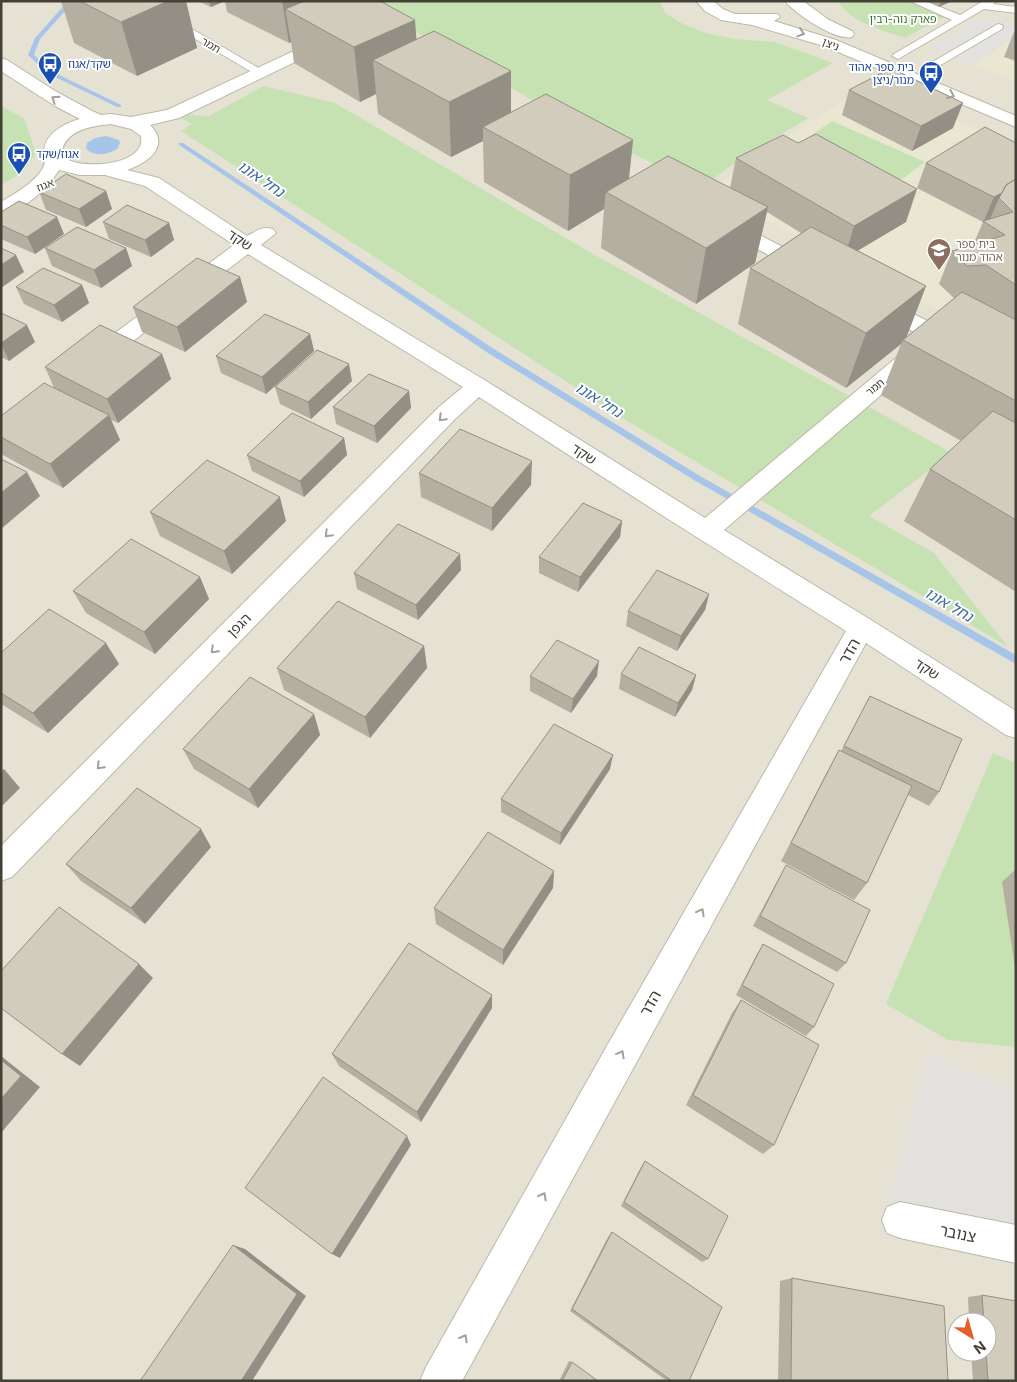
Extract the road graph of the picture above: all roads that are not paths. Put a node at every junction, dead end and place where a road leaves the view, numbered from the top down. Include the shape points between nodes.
1 (136, 1) edge
2 (704, 1) edge
3 (792, 1) edge
4 (916, 1) edge
5 (986, 4) edge
6 (1016, 10) edge
7 (960, 19) junction
8 (754, 20) junction
9 (998, 27) dead end
10 (340, 34) edge
11 (898, 56) junction
12 (1, 63) edge
13 (928, 68) junction
14 (261, 74) junction
15 (1, 81) edge
16 (998, 97) dead end
17 (173, 114) junction
18 (99, 120) junction
19 (52, 122) junction
20 (134, 122) junction
21 (1016, 122) edge
22 (150, 135) junction
23 (139, 157) junction
24 (56, 159) junction
25 (97, 170) junction
26 (152, 182) junction
27 (31, 191) junction
28 (1, 210) edge
29 (708, 215) edge
30 (257, 239) junction
31 (822, 275) edge
32 (866, 298) edge
33 (80, 370) edge
34 (478, 386) junction
35 (706, 531) junction
36 (862, 628) junction
37 (1016, 726) edge
38 (1, 867) edge
39 (900, 1220) dead end
40 (1016, 1244) edge
41 (440, 1381) edge

1 - 14 lane, תמר
2 - 8 street via 710,9 722,15
3 - 8 street via 782,14
3 - 11 street, ניצן via 823,23
4 - 7 lane
5 - 6 lane
5 - 7 lane
7 - 11 lane
8 -> 21 street, ניצן via 830,43
9 - 13 lane
10 - 14 street
11 - 13 street, ניצן
18 -> 12 street via 66,106
13 - 16 street, ניצן
14 - 17 street
15 - 19 street
17 - 20 street
17 - 22 street
18 - 19 street via 72,128
18 - 20 street
19 - 24 street
20 - 22 street
22 - 23 street via 147,150
23 - 25 street, אגוז
23 - 26 street, שקד
24 - 25 street, שקד via 75,169
24 - 27 street, אגוז via 51,172
25 - 26 street, שקד
25 - 27 street, אגוז
26 - 30 street, שקד
27 - 28 street, אגוז
29 - 31 street
30 - 33 street
30 - 34 street, שקד
32 - 35 street, תמר via 937,335
34 - 35 street, שקד
34 -> 38 street, הגפן
35 - 36 street, שקד
36 - 37 street, שקד
41 -> 36 street, הדר
39 - 40 street, צנובר

